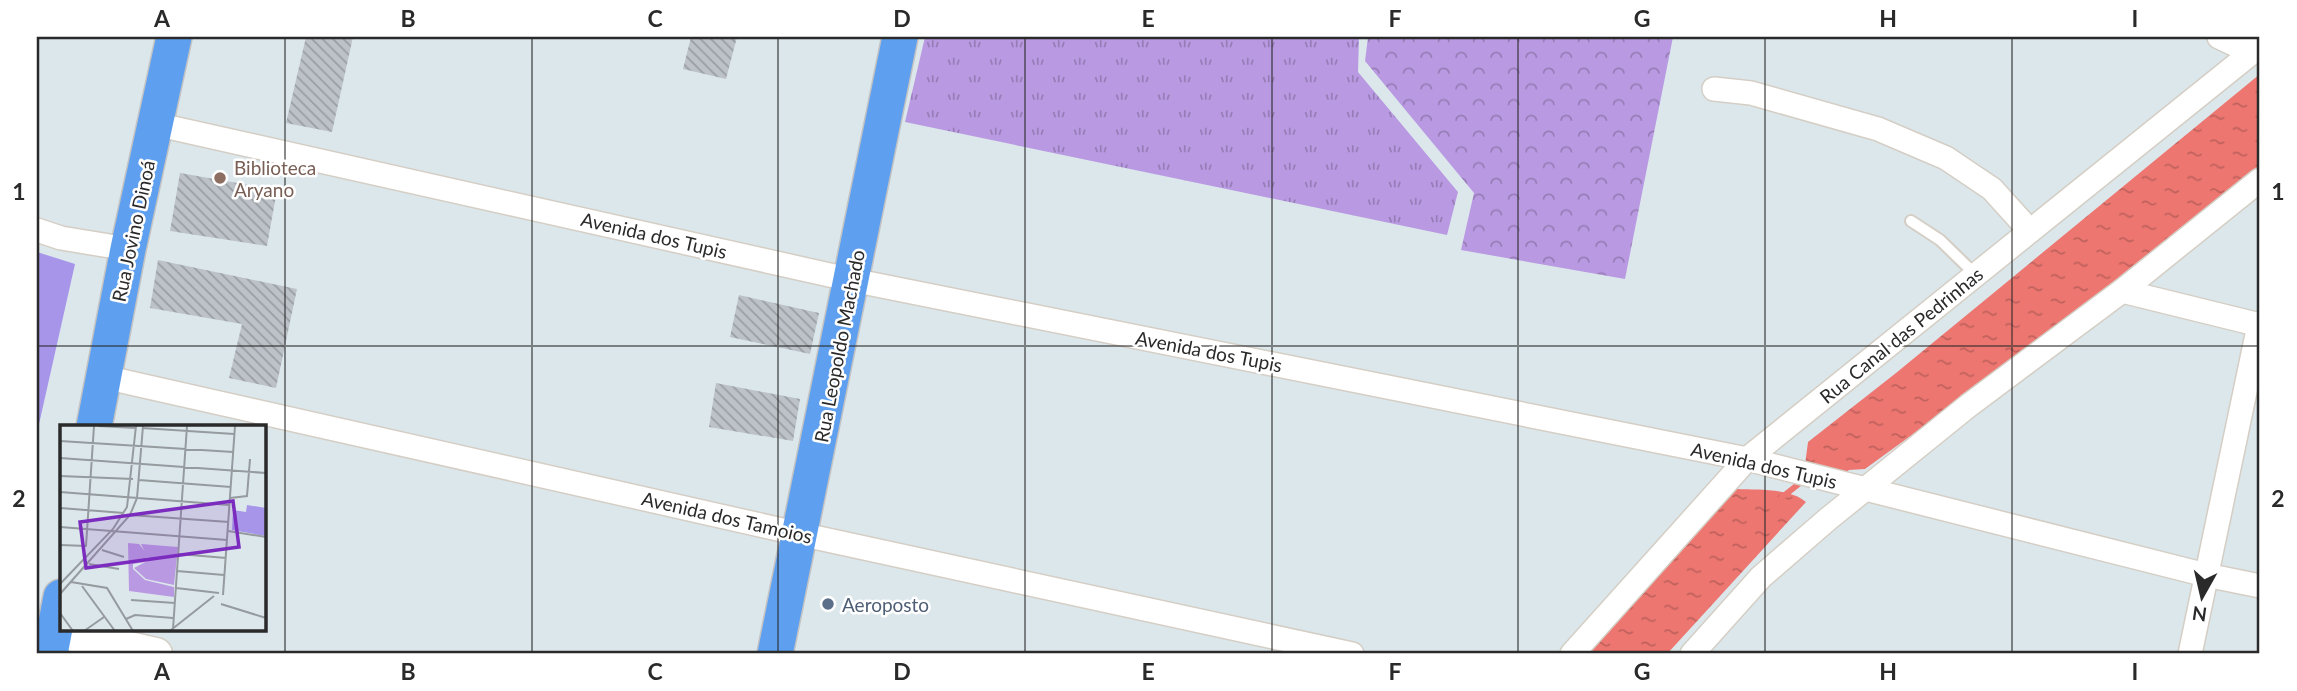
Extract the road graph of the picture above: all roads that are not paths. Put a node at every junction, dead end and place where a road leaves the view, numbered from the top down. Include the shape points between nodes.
1 (174, 37) edge
2 (900, 37) edge
3 (2218, 37) edge
4 (2256, 49) edge
5 (1714, 89) dead end
6 (155, 124) junction
7 (2260, 180) edge
8 (1910, 221) dead end
9 (37, 230) edge
10 (2030, 231) junction
11 (128, 249) junction
12 (1976, 275) junction
13 (852, 280) junction
14 (2122, 291) junction
15 (2260, 325) edge
16 (104, 377) junction
17 (94, 425) edge
18 (1754, 461) junction
19 (1864, 488) junction
20 (800, 534) junction
21 (2206, 575) junction
22 (2260, 586) edge
23 (60, 602) edge
24 (52, 643) edge
25 (156, 654) edge
26 (775, 654) edge
27 (1352, 654) edge
28 (1572, 654) edge
29 (1692, 654) edge
30 (2190, 654) edge

1 - 6 main road, Rua Jovino Dinoá
2 - 13 main road, Rua Leopoldo Machado
3 - 4 street
4 - 10 street, Rua Canal das Pedrinhas
5 - 10 street via 1751,93 1878,129 1946,159 1992,189
6 - 11 main road, Rua Jovino Dinoá
6 - 13 street, Avenida dos Tupis
7 - 14 street
8 - 12 lane via 1940,240
9 - 11 street
10 - 12 street, Rua Canal das Pedrinhas
11 - 16 main road, Rua Jovino Dinoá
12 - 18 street, Rua Canal das Pedrinhas
13 - 18 street, Avenida dos Tupis
13 - 20 main road, Rua Leopoldo Machado
14 - 15 street
14 - 19 street
15 - 21 street
16 - 17 main road, Rua Jovino Dinoá
16 - 20 street, Avenida dos Tamoios
18 - 19 street, Avenida dos Tupis
18 - 28 street, Rua Canal das Pedrinhas
19 - 21 street, Avenida dos Tupis
19 - 29 street via 1761,577
20 - 26 main road, Rua Leopoldo Machado
20 - 27 street, Avenida dos Tamoios
21 - 22 street, Avenida dos Tupis
21 - 30 street
23 - 24 main road
24 - 25 street

